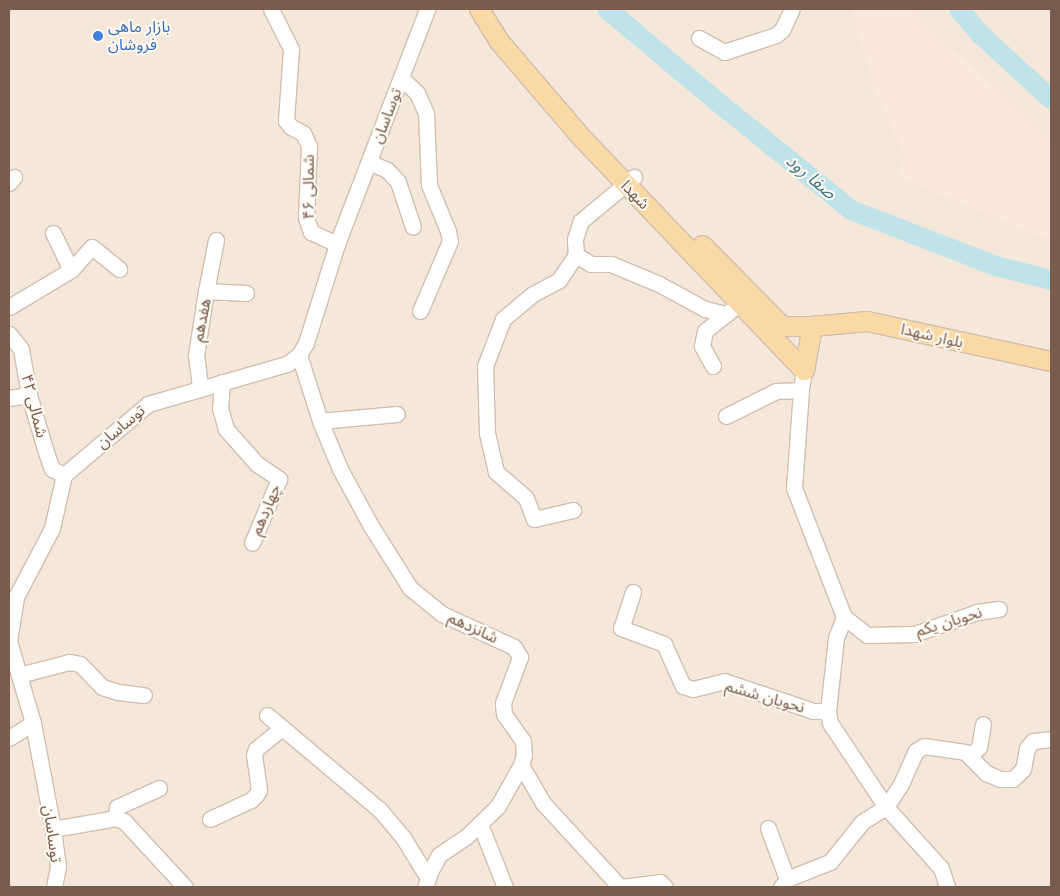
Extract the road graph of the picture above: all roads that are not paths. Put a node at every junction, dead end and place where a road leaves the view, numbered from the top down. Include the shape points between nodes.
1 (272, 9) edge
2 (426, 9) edge
3 (479, 9) edge
4 (494, 9) edge
5 (792, 9) edge
6 (699, 38) dead end
7 (401, 78) junction
8 (369, 162) junction
9 (630, 181) junction
10 (413, 227) dead end
11 (53, 232) dead end
12 (216, 240) dead end
13 (337, 244) junction
14 (576, 255) junction
15 (119, 269) dead end
16 (71, 270) junction
17 (206, 291) junction
18 (246, 293) dead end
19 (9, 307) edge
20 (733, 308) junction
21 (420, 311) dead end
22 (763, 326) junction
23 (782, 326) junction
24 (812, 326) junction
25 (9, 334) edge
26 (299, 355) junction
27 (1051, 361) edge
28 (712, 366) dead end
29 (804, 370) junction
30 (222, 382) junction
31 (200, 387) junction
32 (801, 390) junction
33 (29, 395) junction
34 (9, 398) edge
35 (397, 414) dead end
36 (726, 416) dead end
37 (320, 421) junction
38 (64, 475) junction
39 (573, 510) dead end
40 (252, 543) dead end
41 (633, 592) dead end
42 (12, 595) edge
43 (999, 608) dead end
44 (844, 617) junction
45 (19, 675) junction
46 (144, 695) dead end
47 (828, 711) junction
48 (267, 716) dead end
49 (33, 723) junction
50 (983, 724) dead end
51 (281, 728) junction
52 (9, 738) edge
53 (1051, 739) edge
54 (970, 756) junction
55 (521, 765) junction
56 (159, 788) dead end
57 (886, 807) junction
58 (116, 818) junction
59 (210, 819) dead end
60 (480, 824) junction
61 (768, 828) dead end
62 (53, 829) junction
63 (427, 882) edge
64 (784, 883) edge
65 (54, 887) edge
66 (185, 887) edge
67 (505, 887) edge
68 (621, 887) edge
69 (665, 887) edge
70 (947, 887) edge

1 - 13 street, شمالی ۴۶ via 291,49 286,121 303,133 309,146 306,218 310,232
2 - 7 street, توساسان
3 - 9 main road, شهدا via 510,55
4 - 9 main road, شهدا via 508,33
5 - 6 street via 776,35 724,52
7 - 8 street, توساسان
7 - 21 street via 417,93 426,113 429,184 450,241
8 - 10 street via 387,170 398,182
8 - 13 street, توساسان
9 - 14 street via 581,221 575,239
9 - 20 main road, شهدا
9 - 23 main road, شهدا
11 - 16 street
12 - 17 street
13 - 26 street, توساسان via 320,305
14 - 20 street via 591,264 611,264 659,284 705,309
14 - 39 street via 559,280 533,294 503,319 485,366 487,433 496,472 526,498 534,519
15 - 16 street via 92,247
16 - 19 street
17 - 18 street, هفدهم
17 - 31 street, هفدهم via 196,355
20 - 22 main road, شهدا
20 - 28 street via 705,331 702,346
22 - 23 main road, بلوار شهدا
22 - 29 main road, شهدا
23 - 24 main road, بلوار شهدا
24 - 27 main road, بلوار شهدا via 867,321
24 - 29 main road
25 - 33 street, شمالی ۴۲ via 21,349
26 - 30 street, توساسان via 287,364
26 - 37 street, شانزدهم
29 - 32 street
30 - 31 street, توساسان
30 - 40 street, چهاردهم via 220,408 226,429 257,464 279,479
31 - 38 street, توساسان via 148,404
32 - 36 street via 776,391
32 - 44 street via 794,488
33 - 34 street
33 - 38 street, شمالی ۴۲ via 52,469
35 - 37 street
37 - 55 street, شانزدهم via 340,469 410,588 442,614 514,647 520,657 503,703 504,714 522,741 524,755
38 - 42 street, توساسان via 52,528
41 - 47 street, نحویان ششم via 621,628 664,644 683,686 693,689 724,681 813,711
42 - 45 street, توساسان via 9,641
43 - 44 street, نحویان یکم via 977,612 914,634 867,636
44 - 47 street via 836,638
45 - 46 street via 69,662 80,664 102,687
45 - 49 street, توساسان
47 - 57 street via 830,723
48 - 51 street
49 - 52 street
49 - 62 street, توساسان
50 - 54 street via 979,747
51 - 59 street via 256,749 259,790 256,795
51 - 63 street via 380,810 404,839
53 - 54 street via 1033,741 1027,748 1023,769 1013,779 1000,779 986,773
54 - 57 street via 965,752 924,746 916,751
55 - 60 street, شانزدهم via 498,806
55 - 68 street via 543,803
56 - 58 street via 117,807
57 - 64 street via 862,822 830,862
57 - 70 street via 941,868
58 - 62 street
58 - 66 street via 124,821
60 - 63 street, شانزدهم via 439,856
60 - 67 street
61 - 64 street
62 - 65 street, توساسان via 58,866
68 - 69 street via 660,882

